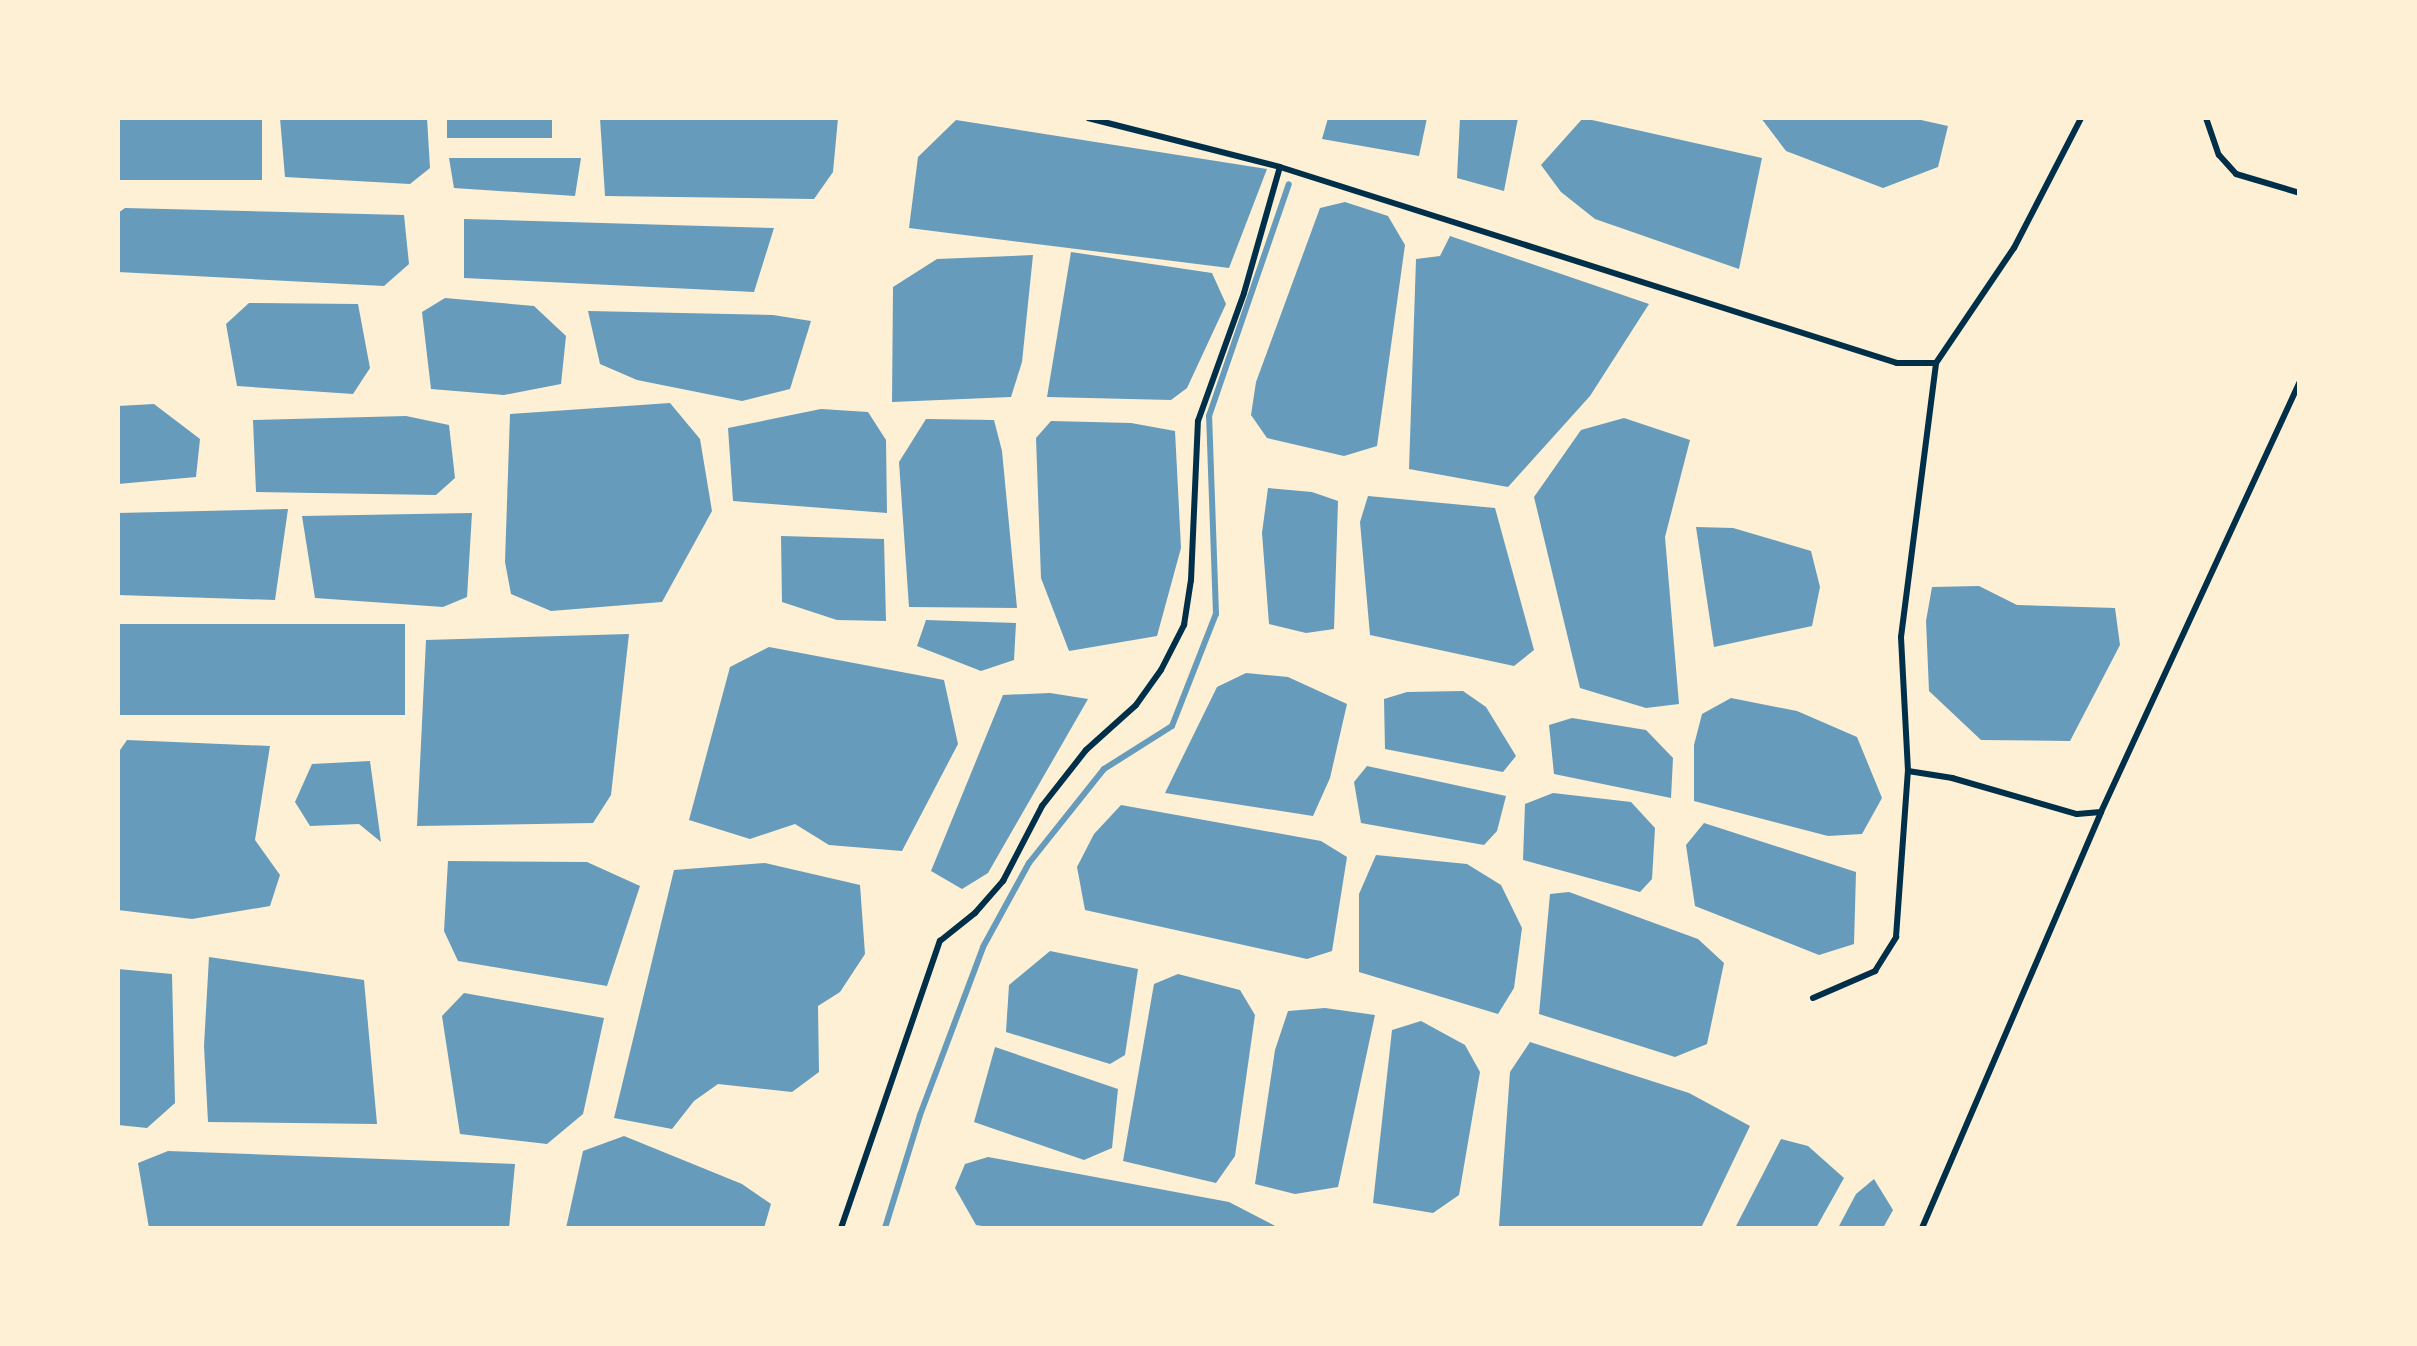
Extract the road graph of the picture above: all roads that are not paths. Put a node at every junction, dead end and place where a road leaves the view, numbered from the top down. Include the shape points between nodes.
1 (1088, 118) edge
2 (2081, 118) edge
3 (2206, 118) edge
4 (1280, 167) junction
5 (2300, 193) edge
6 (1936, 363) junction
7 (2300, 381) edge
8 (1908, 771) junction
9 (2101, 812) junction
10 (1813, 998) dead end
11 (842, 1228) edge
12 (1922, 1228) edge

1 - 4 lane
2 - 6 lane via 2014,248
3 - 5 lane via 2218,155 2236,174
4 - 6 lane via 1896,363
4 - 11 lane via 1198,421 1184,625 1136,705 1086,750 1042,806 1004,881 940,940
6 - 8 lane via 1901,637
7 - 9 lane
8 - 9 lane via 2077,814
8 - 10 lane via 1896,936 1875,971
9 - 12 lane

